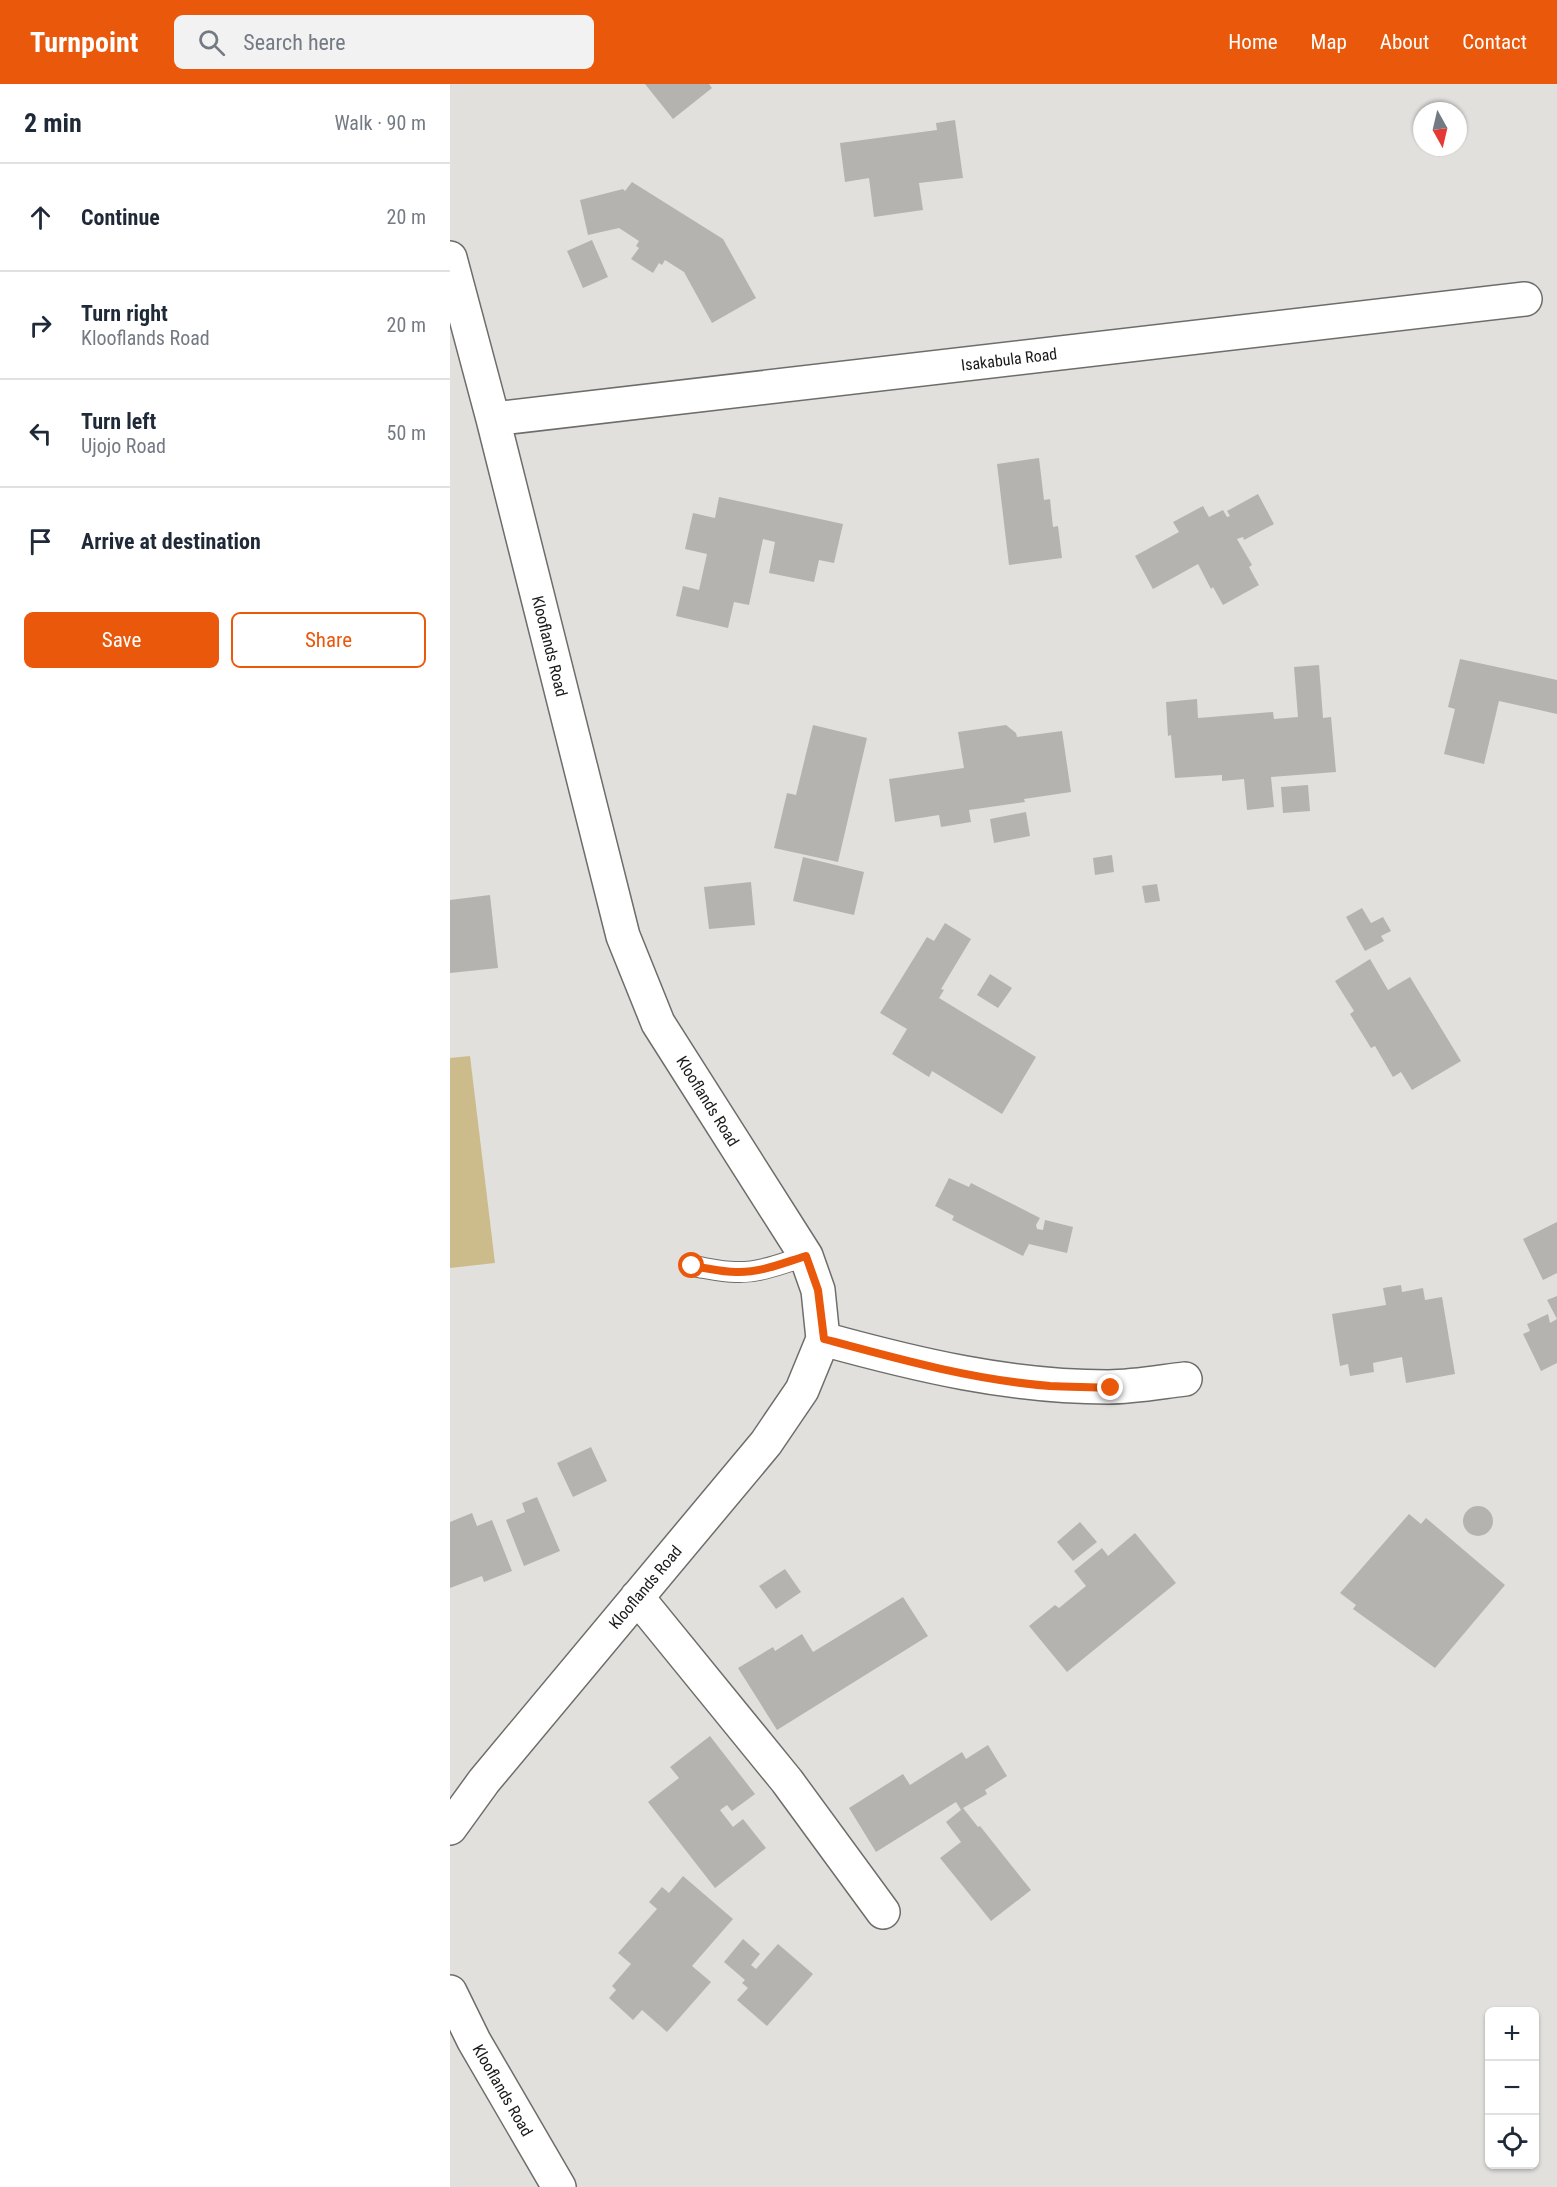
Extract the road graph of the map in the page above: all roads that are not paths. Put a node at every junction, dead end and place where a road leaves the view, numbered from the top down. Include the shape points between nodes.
1 (450, 258) edge
2 (1525, 299) dead end
3 (493, 419) junction
4 (806, 1256) junction
5 (692, 1266) dead end
6 (824, 1339) junction
7 (1185, 1379) dead end
8 (637, 1597) junction
9 (450, 1828) edge
10 (883, 1912) dead end
11 (450, 1992) edge
12 (559, 2187) edge

1 - 3 street, Klooflands Road
2 - 3 street, Isakabula Road
3 - 4 street, Klooflands Road via 623,936 636,973 658,1023
4 - 5 lane via 748,1272
4 - 6 street, Klooflands Road via 818,1290
6 - 7 street via 914,1364 1050,1386 1111,1388
6 - 8 street, Klooflands Road via 802,1390 766,1443
8 - 9 street, Klooflands Road via 484,1781
8 - 10 street via 787,1781
11 - 12 street, Klooflands Road

